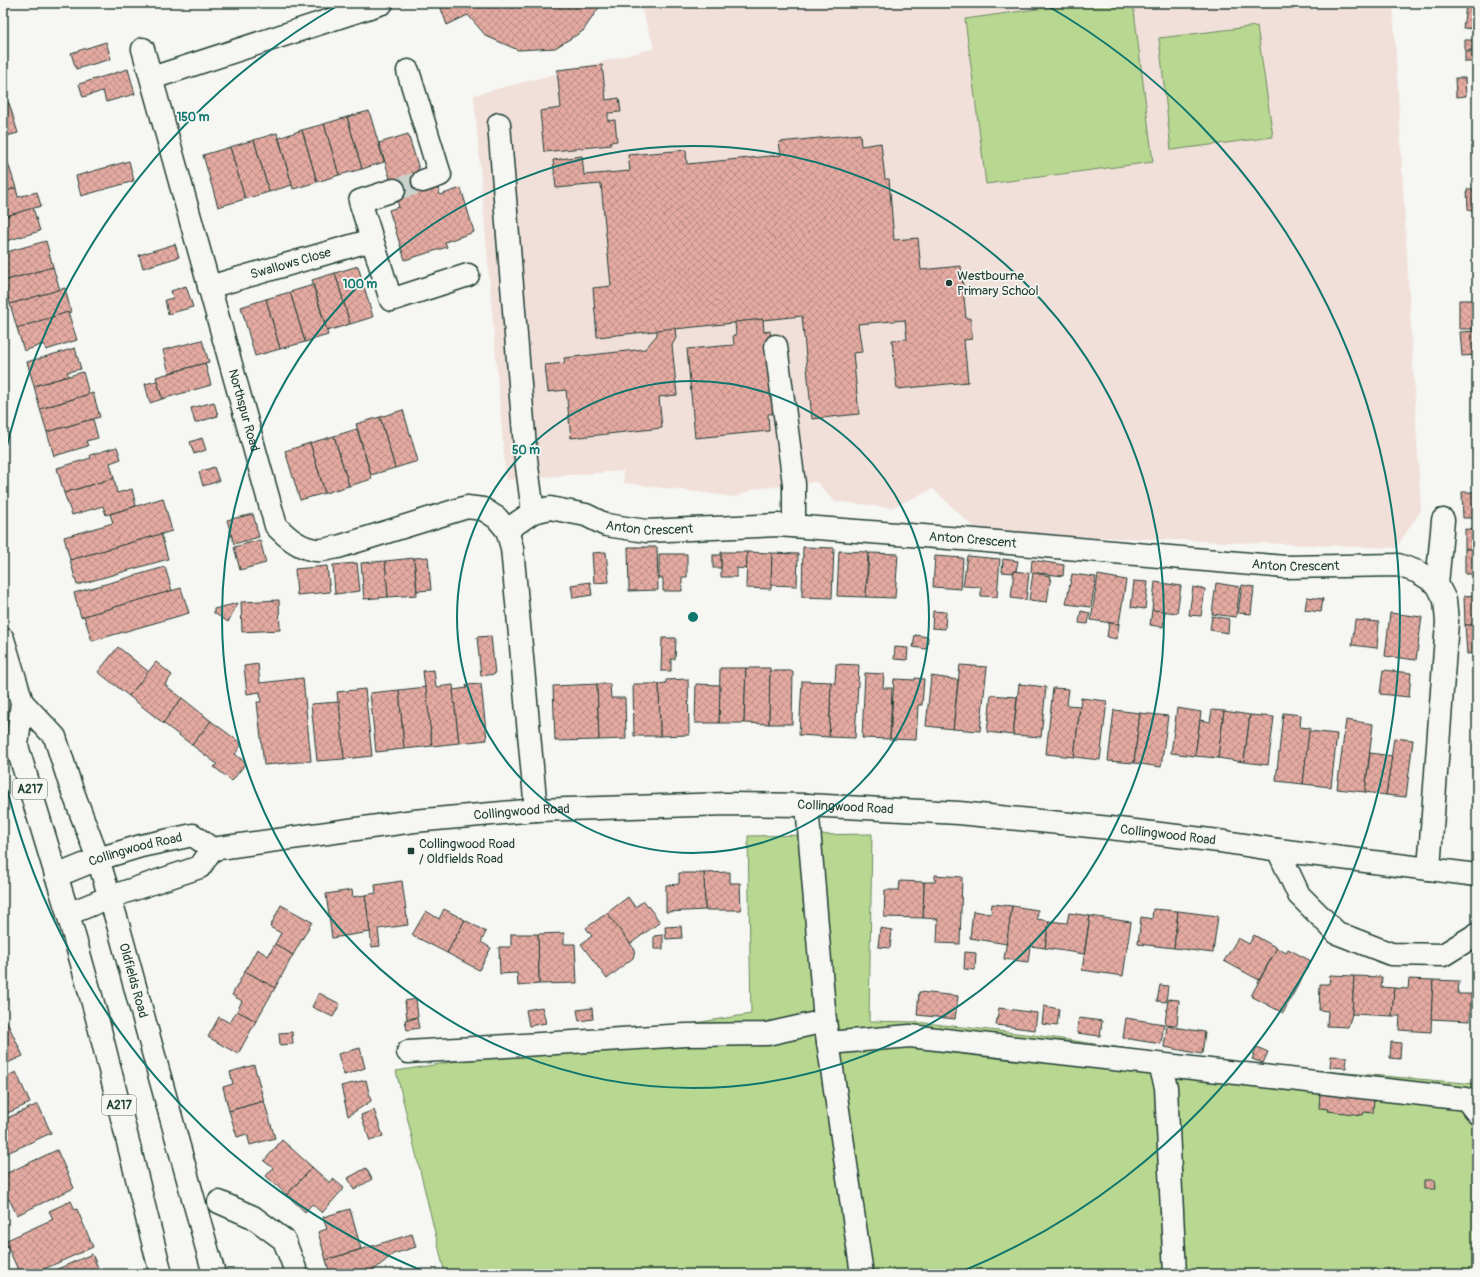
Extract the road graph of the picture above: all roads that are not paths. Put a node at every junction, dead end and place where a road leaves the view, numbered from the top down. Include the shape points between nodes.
1 (382, 3) edge
2 (144, 49) dead end
3 (408, 71) dead end
4 (152, 78) junction
5 (499, 124) dead end
6 (423, 181) tunnel mouth
7 (394, 190) tunnel mouth
8 (372, 240) junction
9 (468, 276) dead end
10 (209, 287) junction
11 (776, 346) dead end
12 (533, 512) junction
13 (1443, 520) dead end
14 (794, 526) junction
15 (507, 530) junction
16 (1437, 584) junction
17 (3, 639) edge
18 (22, 702) junction
19 (807, 805) junction
20 (536, 810) junction
21 (212, 849) junction
22 (1278, 850) junction
23 (98, 859) junction
24 (1429, 869) junction
25 (1477, 875) edge
26 (56, 876) junction
27 (110, 897) junction
28 (68, 914) junction
29 (1477, 934) edge
30 (825, 1021) junction
31 (828, 1043) junction
32 (408, 1052) dead end
33 (1160, 1065) junction
34 (1477, 1113) edge
35 (219, 1202) dead end
36 (161, 1274) edge
37 (214, 1274) edge
38 (297, 1274) edge
39 (862, 1274) edge
40 (1175, 1274) edge

1 - 4 main road
2 - 4 main road, Northspur Road
3 - 6 main road via 440,175
4 - 10 main road, Northspur Road
5 - 12 main road via 526,459
7 - 8 main road via 360,201
8 - 9 main road via 391,300
8 - 10 main road, Swallows Close
10 - 15 main road, Northspur Road via 276,526 287,537 301,546 317,550 338,547 467,508 483,509
11 - 14 main road via 794,484
12 - 14 main road, Anton Crescent via 550,508 586,515 606,524 646,531
12 - 15 main road, Anton Crescent
13 - 16 main road
14 - 16 main road, Anton Crescent via 1285,568 1398,566 1418,572
15 - 20 main road via 512,548
16 - 24 main road via 1445,600 1448,622
17 - 18 main road, Oldfields Road / A217
18 - 23 main road, Oldfields Road / A217 via 55,737
18 - 26 main road, Oldfields Road / A217 via 17,746
19 - 20 main road, Collingwood Road via 727,804
19 - 22 main road, Collingwood Road via 959,813 1195,838
19 - 30 main road
20 - 21 main road, Collingwood Road via 414,821
21 - 23 main road, Collingwood Road via 193,835 141,846
21 - 27 main road via 200,867
22 - 24 main road, Collingwood Road
22 - 29 main road via 1299,895 1337,933 1391,954 1443,955
23 - 26 main road, Collingwood Road
23 - 27 main road, Oldfields Road / A217
24 - 25 main road, Collingwood Road
26 - 28 main road, Oldfields Road / A217
27 - 28 main road
27 - 37 main road, Oldfields Road / A217
28 - 36 main road, Oldfields Road / A217 via 98,1022
30 - 31 main road
30 - 32 main road via 768,1034 686,1035
31 - 33 main road via 910,1036
31 - 39 main road
33 - 34 main road via 1466,1099
33 - 40 main road via 1166,1087
35 - 38 main road via 253,1217 284,1240

